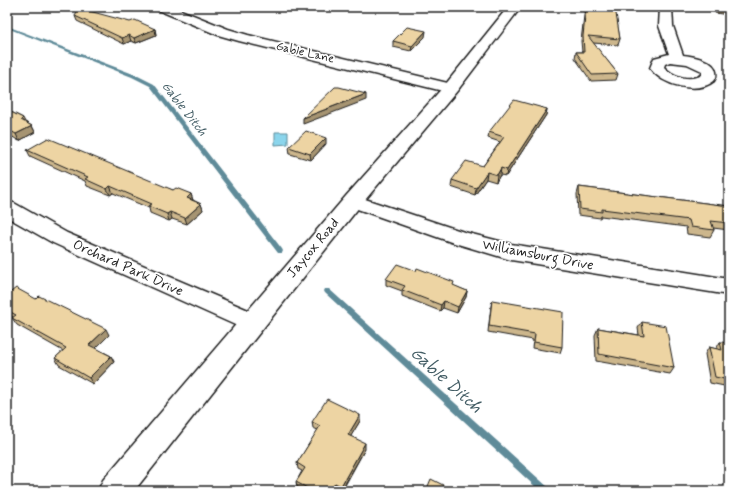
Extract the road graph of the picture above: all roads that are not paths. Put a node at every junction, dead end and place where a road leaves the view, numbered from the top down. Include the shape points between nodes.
1 (162, 7) edge
2 (515, 7) edge
3 (666, 7) edge
4 (677, 58) dead end
5 (451, 88) junction
6 (353, 201) junction
7 (7, 208) edge
8 (729, 287) edge
9 (252, 322) junction
10 (114, 491) edge

1 - 5 street, Gable Lane via 244,38
2 - 5 street, Jaycox Road
3 - 4 street via 666,26
5 - 6 street, Jaycox Road
6 - 8 street, Williamsburg Drive via 458,237 512,252
6 - 9 street, Jaycox Road
7 - 9 street, Orchard Park Drive via 60,238
9 - 10 street, Jaycox Road

